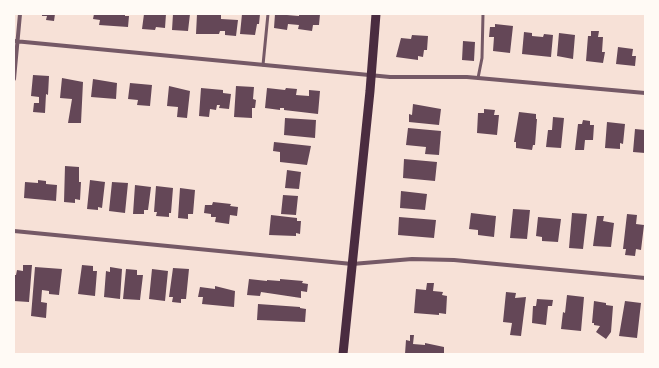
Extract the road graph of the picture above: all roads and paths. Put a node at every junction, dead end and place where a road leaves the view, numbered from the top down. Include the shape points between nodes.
1 (20, 14) edge
2 (268, 14) edge
3 (376, 14) edge
4 (483, 14) edge
5 (16, 41) edge
6 (263, 65) junction
7 (370, 76) junction
8 (478, 78) junction
9 (14, 79) edge
10 (645, 94) edge
11 (14, 231) edge
12 (352, 264) junction
13 (645, 278) edge
14 (343, 354) edge

1 - 5 street
2 - 6 lane
3 - 7 main road
4 - 8 lane via 482,58
5 - 6 street
5 - 9 street
6 - 7 street
7 - 8 street
7 - 12 main road
8 - 10 street
11 - 12 street
12 - 13 street via 412,259 454,260
12 - 14 main road

